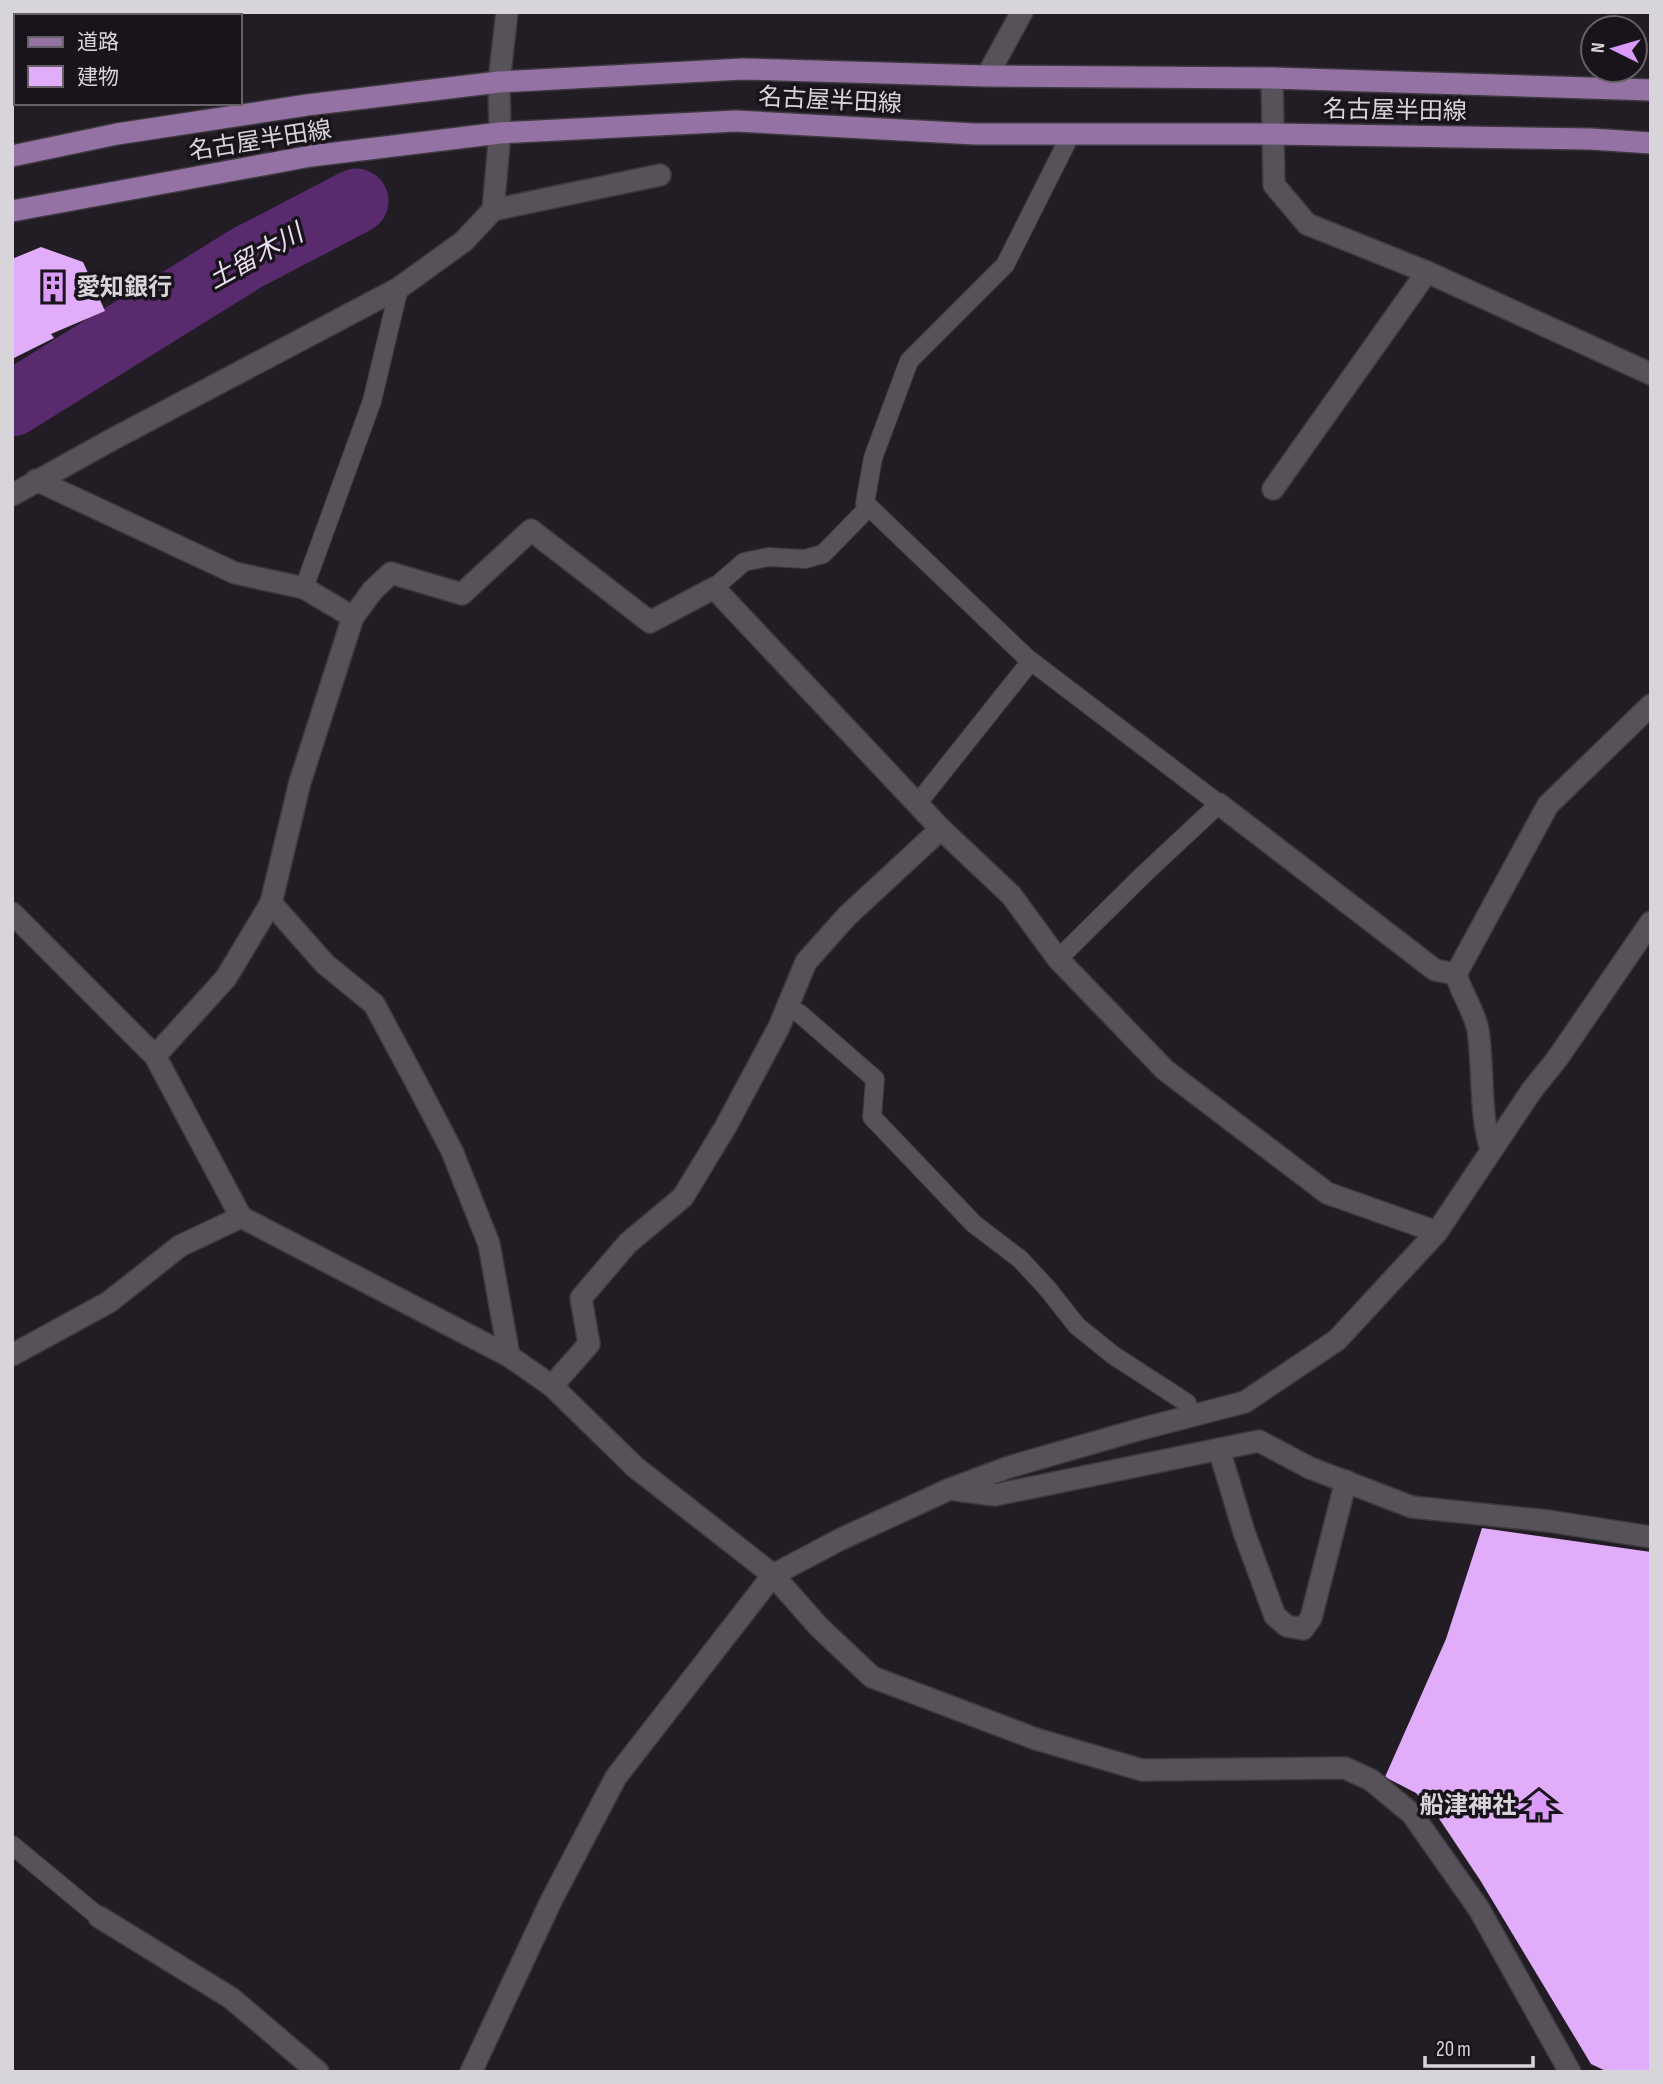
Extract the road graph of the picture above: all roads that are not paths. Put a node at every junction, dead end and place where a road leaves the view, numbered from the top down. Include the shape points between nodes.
1 (507, 12) edge
2 (1022, 12) edge
3 (987, 76) junction
4 (1272, 78) junction
5 (499, 82) junction
6 (1651, 90) edge
7 (500, 133) junction
8 (1071, 134) junction
9 (1273, 134) junction
10 (1651, 143) edge
11 (12, 156) edge
12 (660, 175) dead end
13 (493, 210) junction
14 (12, 211) edge
15 (1427, 272) junction
16 (399, 288) junction
17 (1651, 374) edge
18 (36, 480) junction
19 (1273, 489) dead end
20 (12, 495) edge
21 (869, 507) junction
22 (304, 588) junction
23 (714, 588) junction
24 (354, 617) junction
25 (1031, 660) junction
26 (1651, 705) edge
27 (917, 803) junction
28 (1219, 804) junction
29 (941, 829) junction
30 (271, 904) junction
31 (12, 913) edge
32 (1651, 922) edge
33 (1058, 959) junction
34 (1456, 974) junction
35 (786, 1008) junction
36 (155, 1056) junction
37 (1491, 1150) junction
38 (241, 1217) junction
39 (1437, 1232) junction
40 (12, 1355) edge
41 (509, 1356) junction
42 (552, 1387) junction
43 (1191, 1416) junction
44 (1219, 1449) junction
45 (1346, 1481) junction
46 (950, 1489) junction
47 (1651, 1537) edge
48 (773, 1575) junction
49 (12, 1845) edge
50 (99, 1917) joint
51 (318, 2072) edge
52 (471, 2072) edge
53 (1570, 2072) edge

1 - 5 street
2 - 3 street
3 - 4 main road, 名古屋半田線
3 - 5 main road, 名古屋半田線 via 743,69
4 - 6 main road, 名古屋半田線
4 - 9 street
5 - 7 street
5 - 11 main road, 名古屋半田線 via 307,105 117,134
7 - 8 main road, 名古屋半田線 via 736,121 975,134
7 - 13 street
7 - 14 main road, 名古屋半田線 via 311,156
8 - 9 main road, 名古屋半田線
8 - 21 lane via 1005,265 909,361 873,458 865,503
9 - 10 main road, 名古屋半田線
9 - 15 street via 1274,186 1307,224
12 - 13 street
13 - 16 street via 464,241
15 - 17 street
15 - 19 street
16 - 18 street
16 - 22 lane via 372,401
18 - 20 street
18 - 22 street via 235,573
21 - 23 lane via 823,554 744,562
21 - 25 lane
22 - 24 street
23 - 24 street via 650,622 531,530 462,594 391,573
23 - 27 street
24 - 30 street via 300,782
25 - 27 lane
25 - 28 lane
26 - 34 street via 1548,805
27 - 29 street
28 - 33 lane
28 - 34 street via 1435,970
29 - 33 street via 1012,895
29 - 35 street via 847,916 806,962
30 - 36 street via 226,978
30 - 41 street via 325,964 374,1004 418,1084 452,1151 489,1244
31 - 36 street
32 - 37 street
33 - 39 street via 1165,1070 1327,1193
34 - 37 street via 1477,1025 1485,1130
35 - 42 street via 726,1126 683,1197 628,1243 581,1298 589,1344
35 - 43 lane via 799,1013 875,1079 872,1118 974,1224 1020,1259 1077,1326 1187,1403
36 - 38 street
37 - 39 street
38 - 40 street via 180,1246 109,1302
38 - 41 street
39 - 43 street via 1337,1340 1245,1402
41 - 42 street
42 - 48 street via 635,1466
43 - 46 street via 1009,1467
44 - 45 street via 1259,1441
44 - 45 street via 1275,1616 1287,1626 1303,1629 1311,1618
44 - 46 street via 995,1494
45 - 47 street via 1412,1507
46 - 48 street
48 - 52 street via 616,1777 551,1901
48 - 53 street via 872,1677 1036,1739 1142,1770 1345,1768 1371,1780 1412,1815 1479,1909
49 - 50 lane
50 - 51 street via 232,1998

